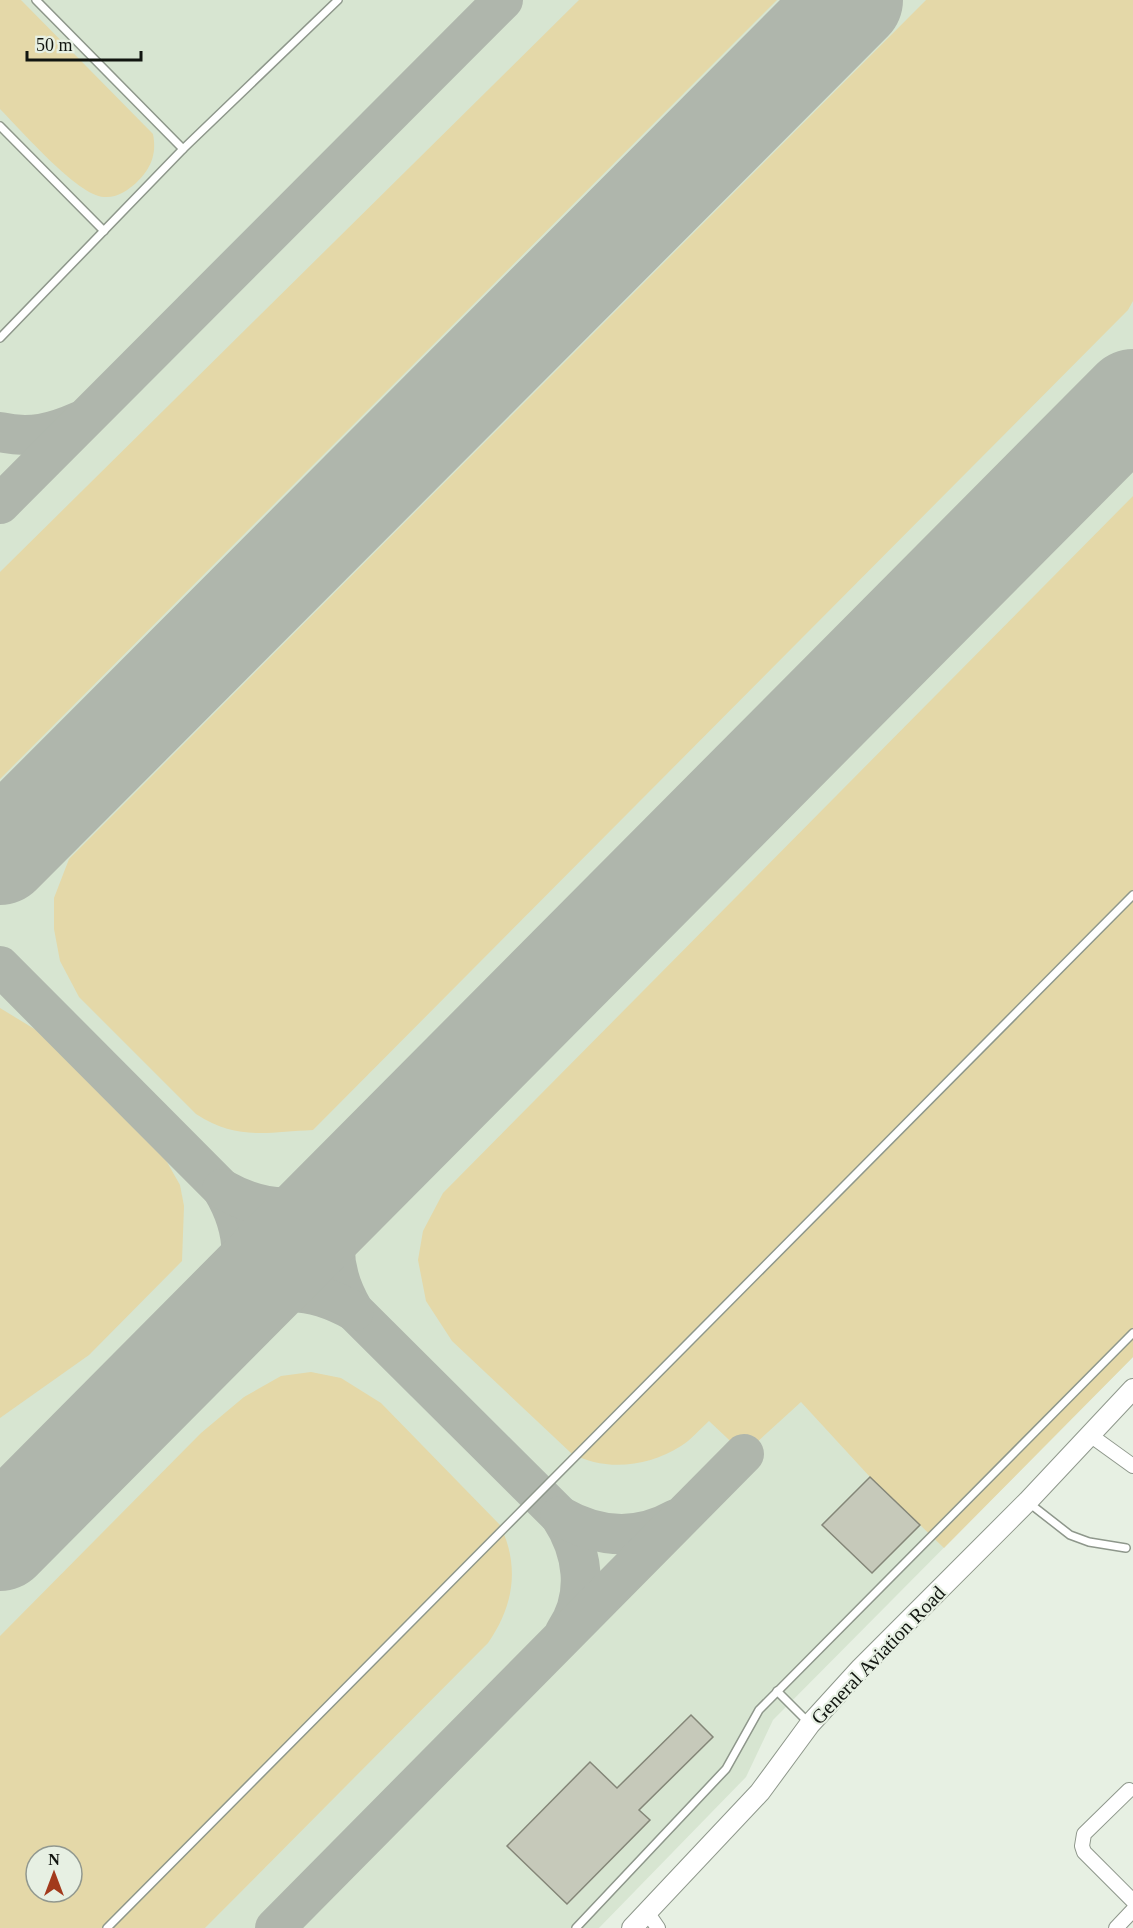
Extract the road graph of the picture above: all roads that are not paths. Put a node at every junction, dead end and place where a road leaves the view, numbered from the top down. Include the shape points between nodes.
1 (36, 0) edge
2 (338, 0) edge
3 (0, 126) edge
4 (183, 149) junction
5 (104, 231) junction
6 (0, 338) edge
7 (1133, 895) edge
8 (1133, 1333) edge
9 (1133, 1389) edge
10 (1089, 1435) junction
11 (1133, 1466) edge
12 (1028, 1501) junction
13 (1126, 1548) dead end
14 (777, 1691) junction
15 (810, 1724) junction
16 (1129, 1790) dead end
17 (1133, 1901) edge
18 (1133, 1910) edge
19 (653, 1920) edge
20 (107, 1928) edge
21 (576, 1928) edge
22 (632, 1928) edge
23 (1116, 1928) edge

1 - 4 lane
2 - 4 lane
3 - 5 lane
4 - 5 lane
5 - 6 lane
7 - 20 lane
8 - 14 lane
9 - 10 main road, General Aviation Road
10 - 11 street
10 - 12 main road, General Aviation Road
12 - 13 lane via 1070,1535
12 - 15 main road, General Aviation Road
14 - 15 lane
14 - 21 lane via 759,1710 726,1769
15 - 19 main road, General Aviation Road via 760,1792
16 - 17 street via 1083,1834 1082,1846
18 - 23 street
19 - 22 main road, General Aviation Road

